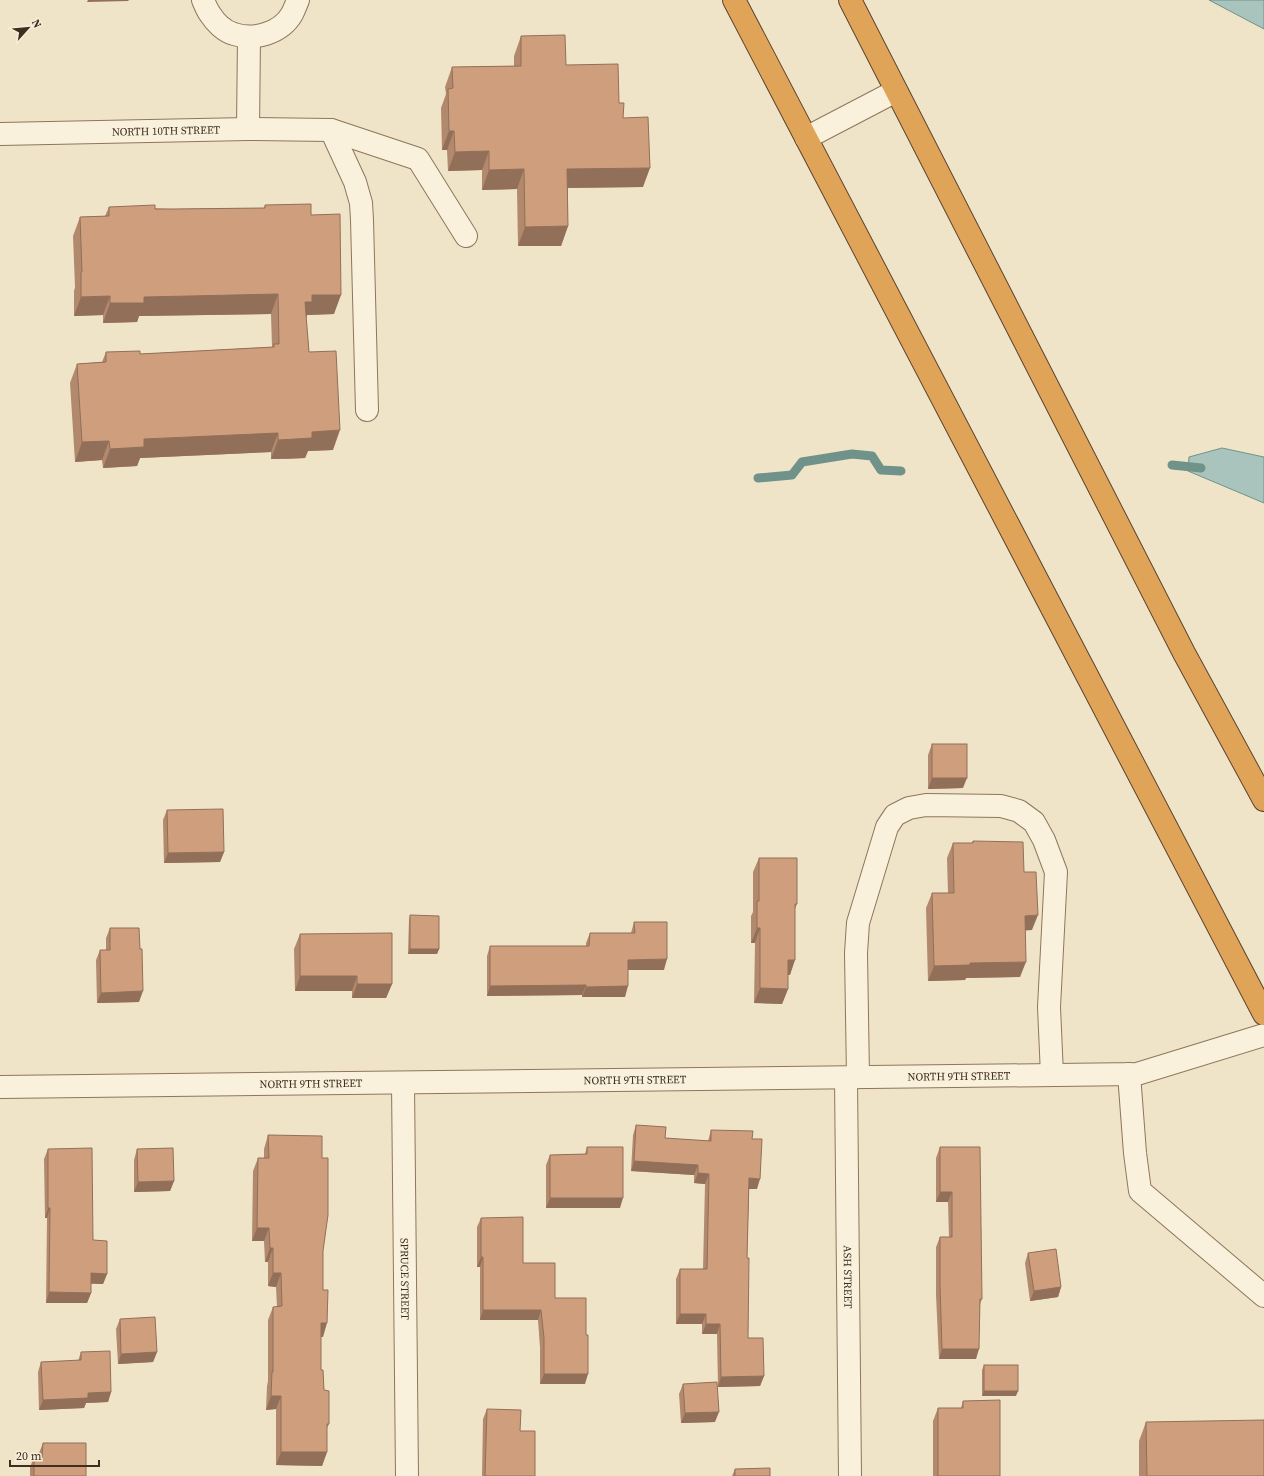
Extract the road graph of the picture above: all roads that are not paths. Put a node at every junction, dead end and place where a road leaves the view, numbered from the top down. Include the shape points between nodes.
1 (203, 0) edge
2 (298, 0) edge
3 (734, 0) edge
4 (850, 0) edge
5 (249, 37) junction
6 (896, 91) junction
7 (248, 129) junction
8 (331, 130) junction
9 (0, 134) edge
10 (806, 138) junction
11 (466, 236) dead end
12 (367, 410) dead end
13 (1264, 800) edge
14 (1264, 1014) edge
15 (1264, 1035) edge
16 (1129, 1074) junction
17 (1052, 1075) junction
18 (852, 1077) junction
19 (403, 1083) junction
20 (0, 1087) edge
21 (1264, 1296) edge
22 (408, 1476) edge
23 (850, 1476) edge

1 - 5 street via 209,13 220,26 233,34
2 - 5 street via 291,15 280,27 266,35
3 - 10 highway
4 - 6 highway
5 - 7 street
6 - 10 street
6 - 13 highway via 1184,653
7 - 8 street, NORTH 10TH STREET
7 - 9 street, NORTH 10TH STREET
8 - 11 street, NORTH 10TH STREET via 418,159
8 - 12 street via 355,182 361,203
10 - 14 highway
15 - 16 street, NORTH 9TH STREET via 1151,1070
16 - 17 street, NORTH 9TH STREET
16 - 21 street via 1140,1191
17 - 18 street, NORTH 9TH STREET
17 - 18 street, ASH STREET via 1049,1007 1056,872 1044,840 1034,822 1019,811 1001,806 926,805 909,808 894,815 887,827 858,924
18 - 19 street, NORTH 9TH STREET
18 - 23 street, ASH STREET
19 - 20 street, NORTH 9TH STREET
19 - 22 street, SPRUCE STREET

